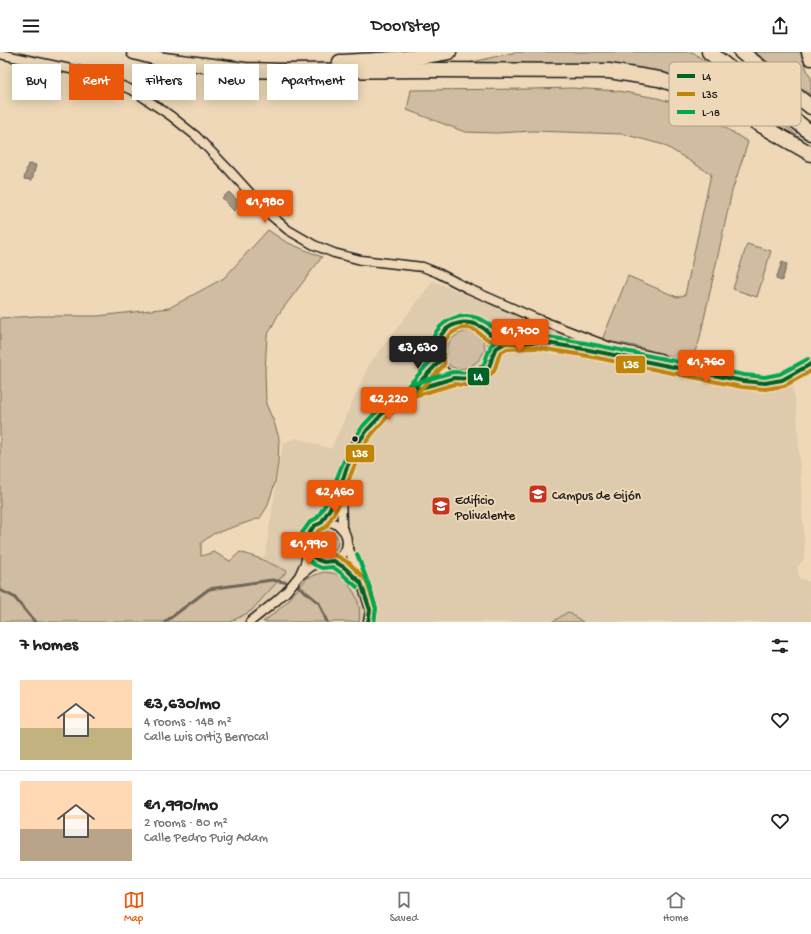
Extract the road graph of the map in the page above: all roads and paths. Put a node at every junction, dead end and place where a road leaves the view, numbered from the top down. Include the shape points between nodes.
1 (134, 52) edge
2 (162, 52) edge
3 (449, 52) edge
4 (709, 52) edge
5 (741, 52) edge
6 (809, 52) edge
7 (0, 54) edge
8 (811, 58) edge
9 (722, 62) edge
10 (754, 62) edge
11 (669, 82) edge
12 (801, 99) edge
13 (811, 107) edge
14 (801, 125) edge
15 (762, 126) edge
16 (811, 133) edge
17 (811, 154) edge
18 (563, 329) junction
19 (490, 334) junction
20 (540, 342) junction
21 (495, 349) junction
22 (584, 349) junction
23 (438, 362) junction
24 (811, 364) edge
25 (672, 367) junction
26 (454, 378) junction
27 (411, 391) junction
28 (341, 485) junction
29 (321, 523) junction
30 (342, 529) junction
31 (347, 544) junction
32 (308, 550) junction
33 (334, 561) junction
34 (324, 562) junction
35 (299, 576) junction
36 (361, 583) junction
37 (250, 622) edge
38 (368, 622) edge

1 - 11 highway via 164,60 252,70 609,70
2 - 3 highway via 282,63 379,60
4 - 9 highway
5 - 10 highway
6 - 8 highway
7 - 18 street via 94,74 134,91 172,116 196,136 268,213 288,230 314,245 361,260 424,267
12 - 13 highway
14 - 16 highway
15 - 17 highway
18 - 22 street via 576,337
18 - 25 street via 610,347 660,358
19 - 20 street
19 - 21 street
19 - 23 street via 483,327 471,322 449,326 437,346
20 - 21 street via 505,343
20 - 22 street
21 - 26 street via 490,367 482,374 473,379
22 - 25 street
23 - 26 street
23 - 27 street
24 - 25 street via 782,380 765,383
26 - 27 street
27 - 28 street via 385,411 368,429 346,467
28 - 29 street
28 - 30 street
29 - 30 street via 330,522
29 - 32 street via 314,526 308,535
30 - 31 street
31 - 33 street via 340,558
31 - 36 street
32 - 34 street via 312,556
32 - 35 street
33 - 34 street
33 - 36 street via 346,568
34 - 35 street via 312,566
35 - 37 street via 286,592
36 - 38 street via 370,610

